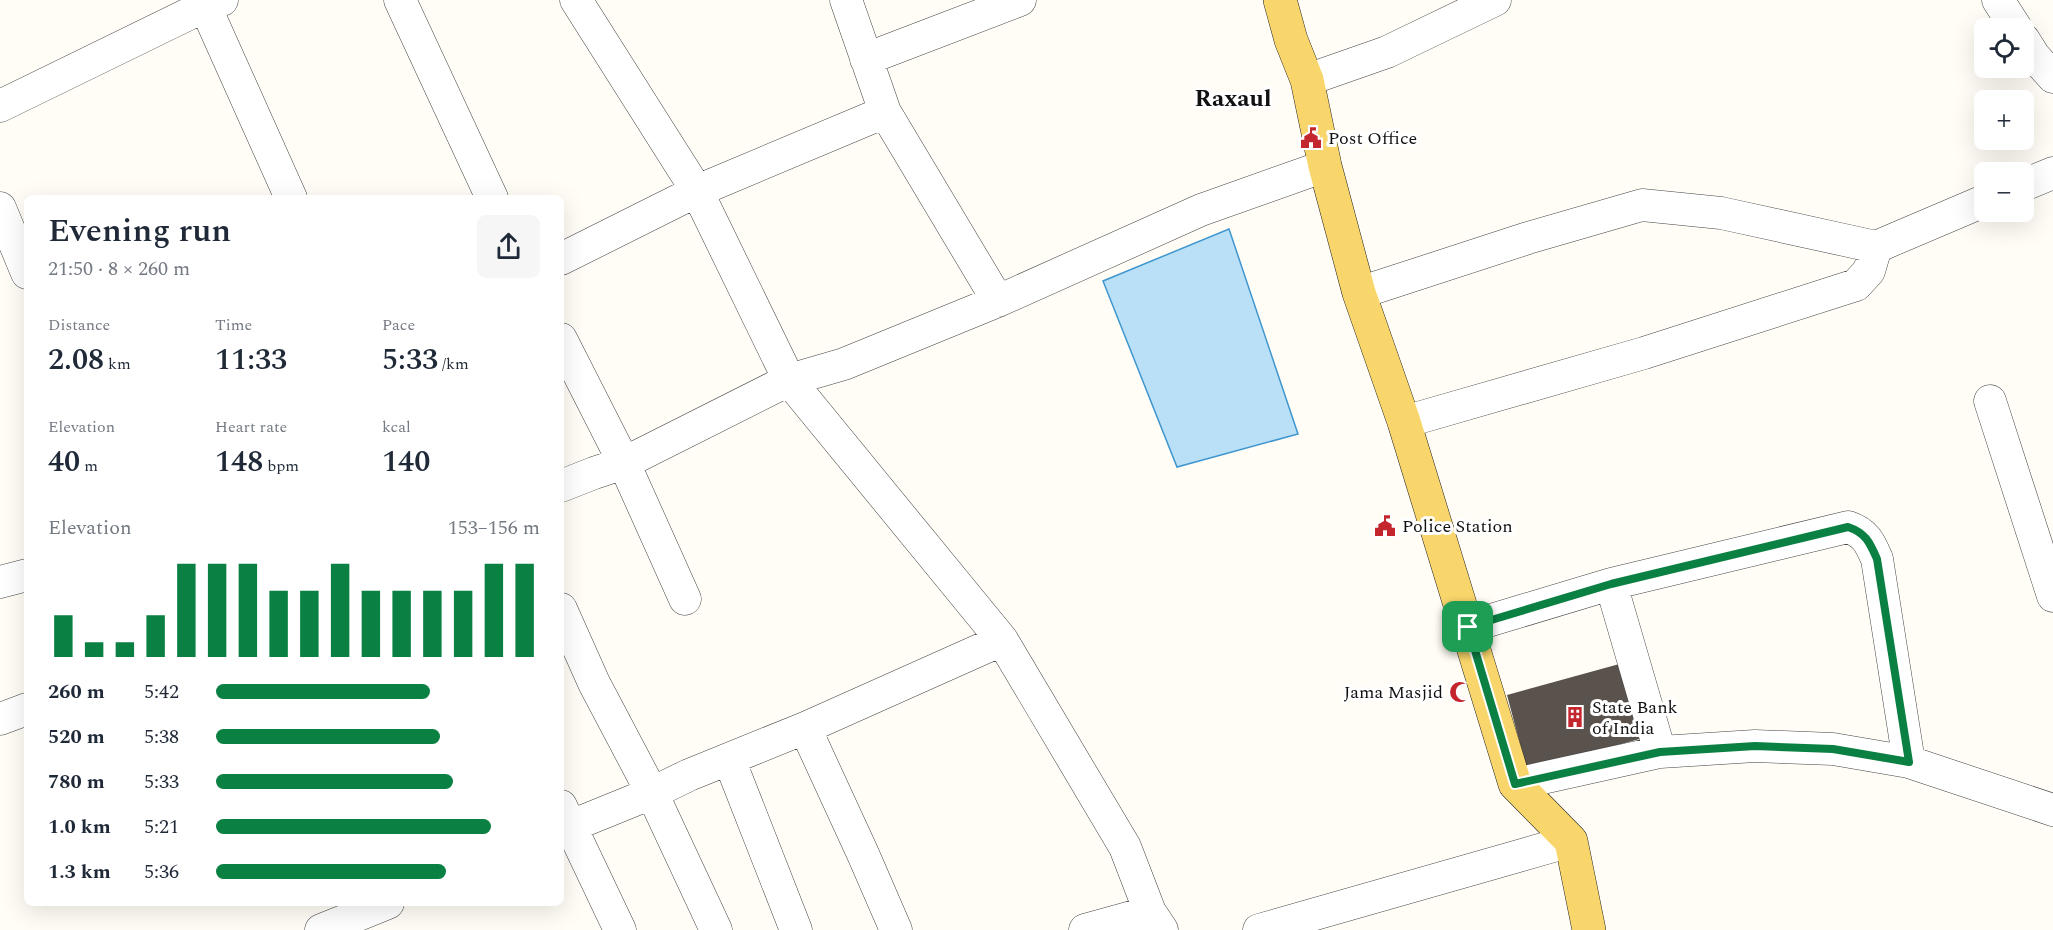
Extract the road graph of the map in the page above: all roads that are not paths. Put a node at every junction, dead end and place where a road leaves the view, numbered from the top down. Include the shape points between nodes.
1 (400, 0) edge
2 (576, 0) edge
3 (846, 0) edge
4 (1020, 0) edge
5 (1280, 0) edge
6 (1495, 0) edge
7 (1998, 0) edge
8 (214, 3) edge
9 (2010, 18) edge
10 (2034, 56) edge
11 (866, 59) junction
12 (2053, 77) edge
13 (1307, 80) junction
14 (0, 106) edge
15 (885, 112) junction
16 (1325, 166) junction
17 (2053, 173) edge
18 (2034, 181) edge
19 (697, 191) junction
20 (290, 195) edge
21 (491, 195) edge
22 (1974, 205) edge
23 (0, 208) edge
24 (1876, 247) junction
25 (564, 258) edge
26 (24, 266) edge
27 (1359, 293) junction
28 (998, 301) junction
29 (564, 345) edge
30 (789, 380) junction
31 (1990, 401) dead end
32 (1404, 422) junction
33 (624, 463) junction
34 (564, 485) edge
35 (24, 576) edge
36 (0, 582) edge
37 (1611, 584) junction
38 (2053, 596) edge
39 (685, 599) dead end
40 (564, 616) edge
41 (1468, 627) junction
42 (1002, 640) junction
43 (24, 710) edge
44 (0, 719) edge
45 (805, 728) junction
46 (1660, 752) junction
47 (729, 759) junction
48 (1909, 762) junction
49 (1515, 784) junction
50 (652, 793) junction
51 (2053, 810) edge
52 (564, 820) edge
53 (1571, 841) junction
54 (381, 906) edge
55 (1156, 921) edge
56 (321, 930) edge
57 (621, 930) edge
58 (716, 930) edge
59 (796, 930) edge
60 (896, 930) edge
61 (1086, 930) edge
62 (1259, 930) edge
63 (1589, 930) edge

1 - 21 street
2 - 19 street
3 - 11 street
4 - 11 street
5 - 13 main road
6 - 13 street via 1387,52
7 - 9 street
8 - 14 street
8 - 20 street
10 - 12 street
11 - 15 street
13 - 16 main road
15 - 19 street
15 - 28 street
16 - 27 main road
16 - 28 street via 1201,210
17 - 18 street
19 - 25 street
19 - 30 street
22 - 24 street
23 - 26 street
24 - 27 street via 1721,213 1642,206
24 - 32 street via 1869,271 1856,285 1644,353
27 - 32 main road
28 - 30 street via 844,364
29 - 33 street
30 - 33 street
30 - 42 street
31 - 38 street
32 - 41 main road
33 - 34 street
33 - 39 street
35 - 36 street
37 - 41 street
37 - 46 street
37 - 48 street via 1848,527 1859,531 1868,539 1877,559
40 - 50 street via 594,683
41 - 49 main road
42 - 45 street
42 - 55 street via 1125,847
43 - 44 street
45 - 47 street
45 - 60 street
46 - 48 street via 1755,746 1833,749
46 - 49 street
47 - 50 street
47 - 59 street
48 - 51 street
49 - 53 main road
50 - 52 street
50 - 58 street
52 - 57 street
53 - 62 street
53 - 63 main road
54 - 56 street
55 - 61 street

